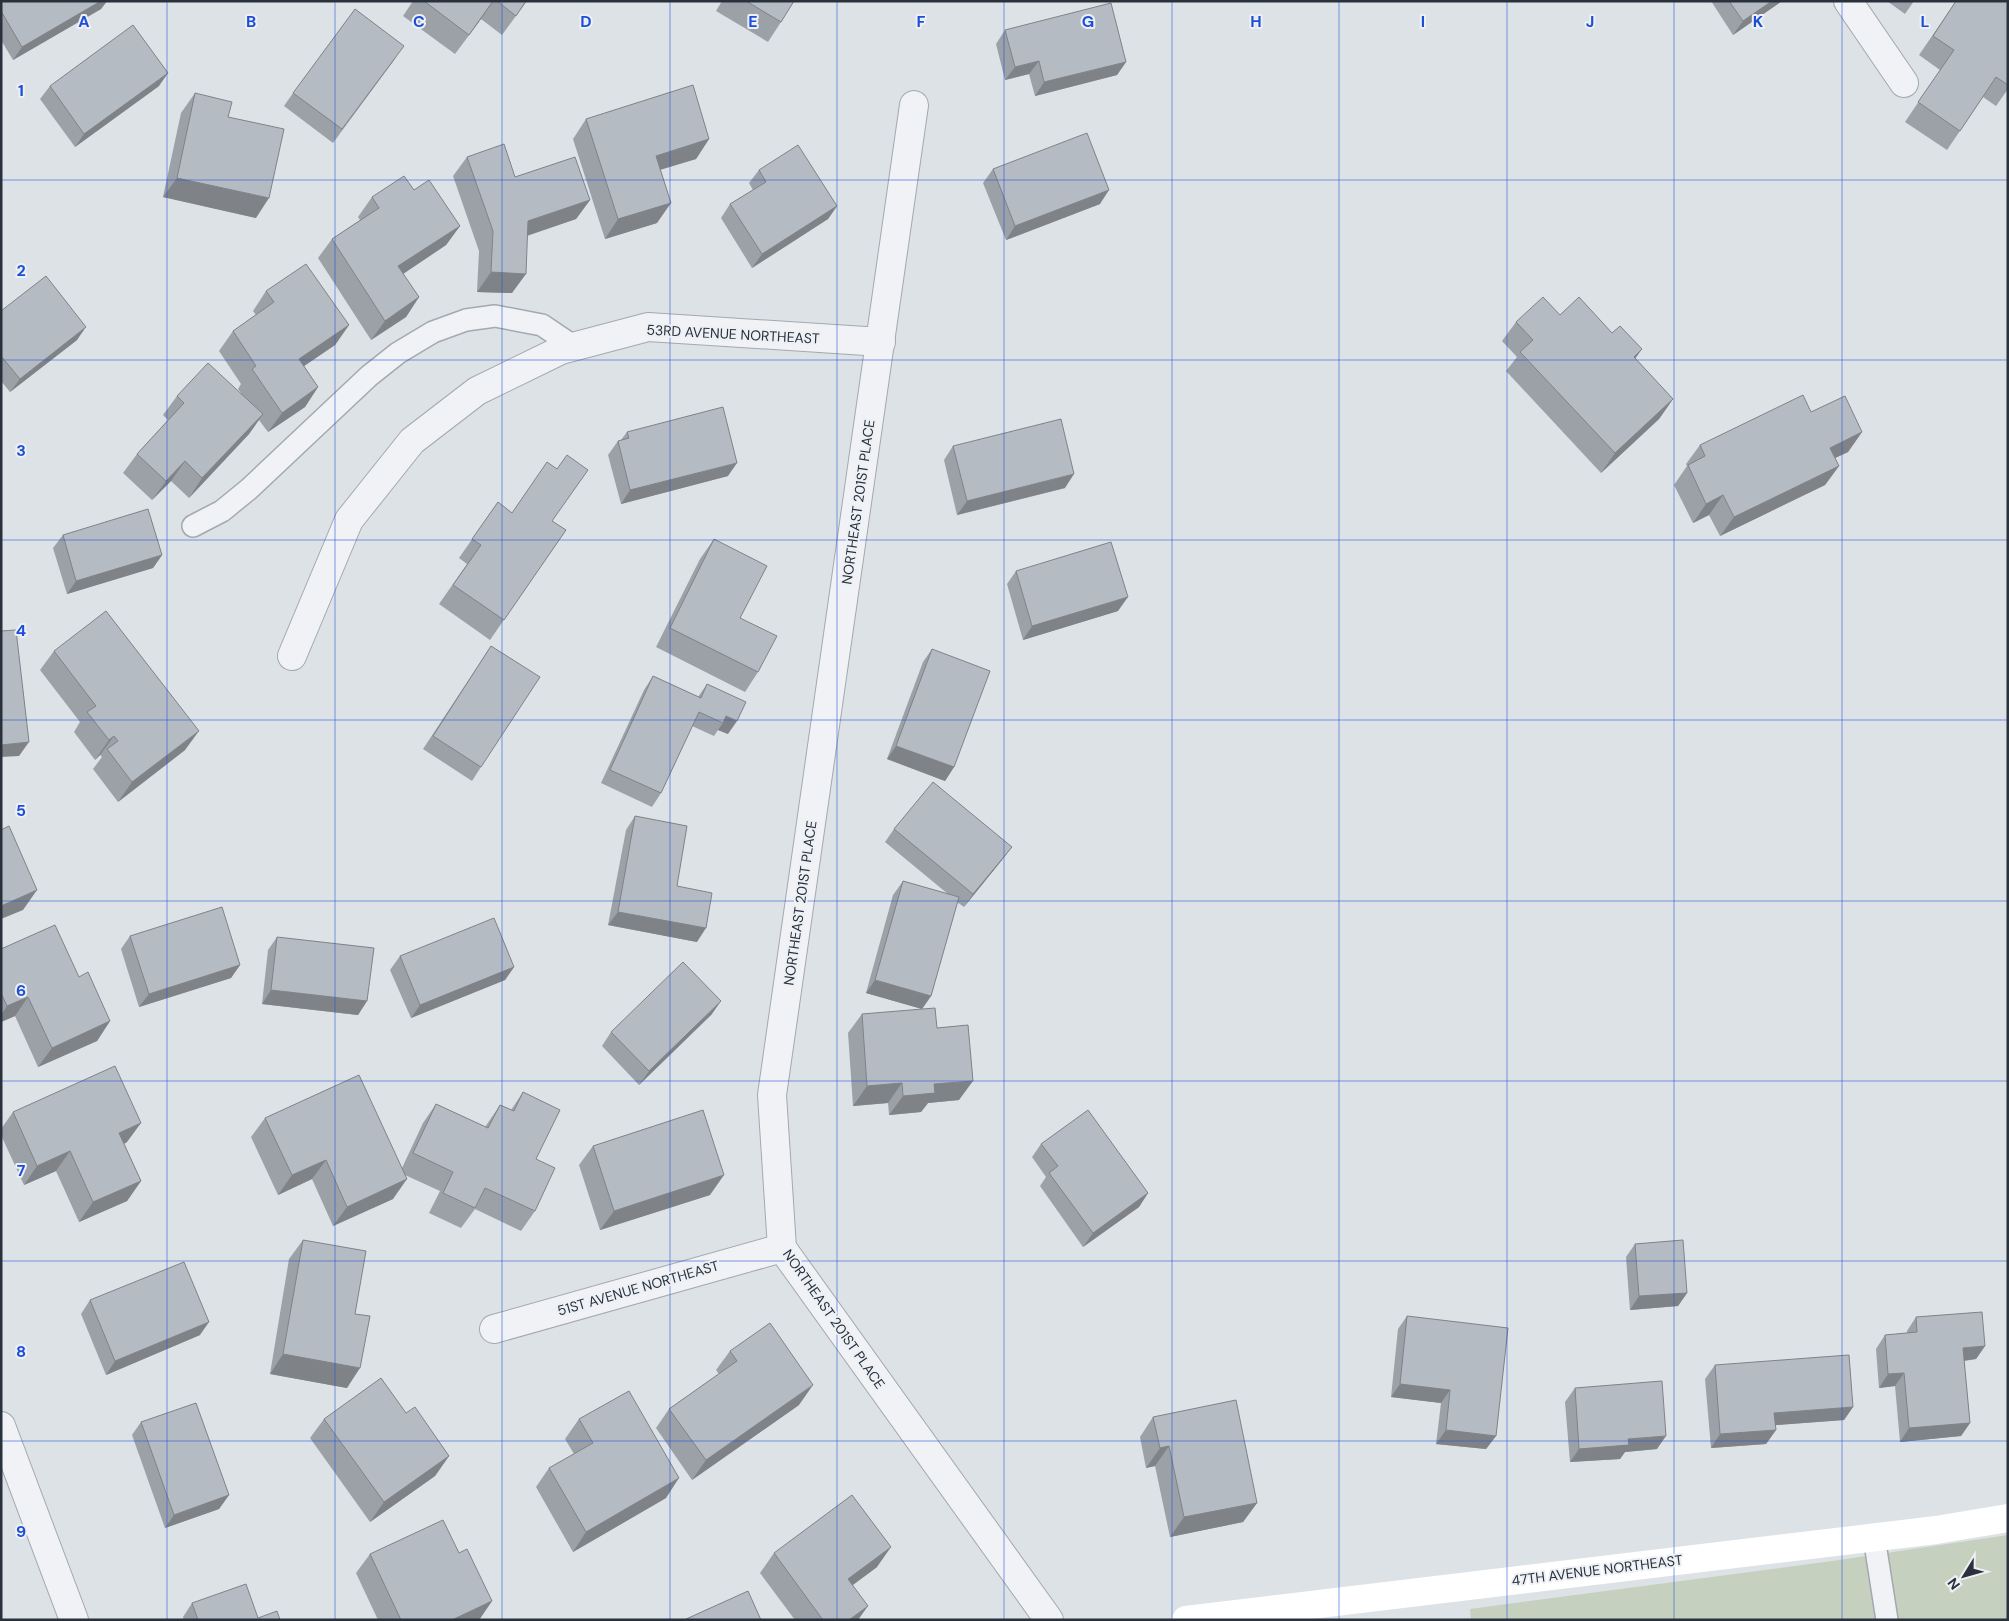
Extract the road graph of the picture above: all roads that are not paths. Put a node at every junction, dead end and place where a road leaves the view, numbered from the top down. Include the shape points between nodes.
1 (1848, 1) edge
2 (1904, 82) dead end
3 (914, 105) dead end
4 (881, 342) junction
5 (573, 346) junction
6 (193, 526) dead end
7 (292, 656) dead end
8 (782, 1248) junction
9 (494, 1329) dead end
10 (1, 1426) edge
11 (2008, 1518) edge
12 (1874, 1537) junction
13 (74, 1620) edge
14 (1049, 1620) edge
15 (1186, 1620) edge
16 (1887, 1620) edge

1 - 2 street
3 - 4 street, NORTHEAST 201ST PLACE
4 - 5 street, 53RD AVENUE NORTHEAST via 648,327
4 - 8 street, NORTHEAST 201ST PLACE via 772,1095
5 - 6 lane via 542,324 495,316 466,320 433,332 398,353 369,376 222,511
5 - 7 street, 53RD AVENUE NORTHEAST via 477,391 412,441 349,520
8 - 9 street, 51ST AVENUE NORTHEAST
8 - 14 street, NORTHEAST 201ST PLACE
10 - 13 street
11 - 12 street, 47TH AVENUE NORTHEAST
12 - 15 street, 47TH AVENUE NORTHEAST
12 - 16 lane

